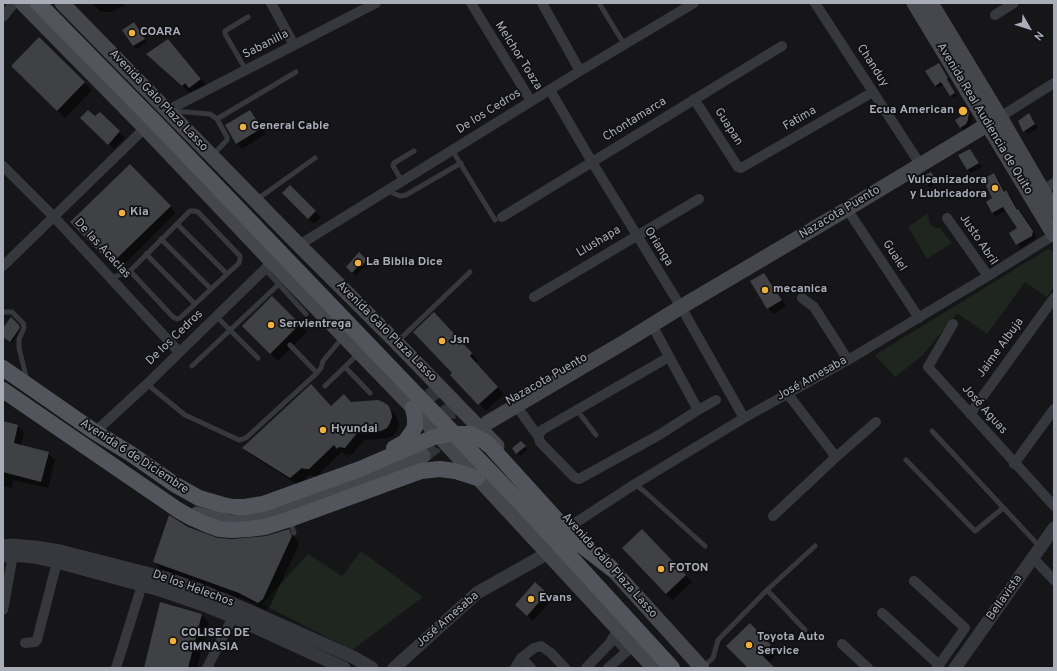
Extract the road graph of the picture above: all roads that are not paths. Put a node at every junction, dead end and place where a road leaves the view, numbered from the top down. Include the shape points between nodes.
1 (14, 3) edge
2 (22, 3) edge
3 (38, 3) edge
4 (52, 3) edge
5 (62, 3) edge
6 (271, 3) edge
7 (376, 3) edge
8 (471, 3) edge
9 (542, 3) edge
10 (599, 3) edge
11 (694, 3) edge
12 (815, 3) edge
13 (914, 3) edge
14 (931, 3) edge
15 (1014, 3) edge
16 (365, 6) edge
17 (995, 14) dead end
18 (3, 17) edge
19 (248, 17) dead end
20 (624, 44) junction
21 (294, 45) junction
22 (782, 46) dead end
23 (246, 70) junction
24 (580, 71) junction
25 (296, 72) dead end
26 (1054, 83) edge
27 (550, 90) junction
28 (873, 92) junction
29 (694, 99) junction
30 (531, 101) junction
31 (168, 110) junction
32 (217, 120) junction
33 (993, 120) junction
34 (145, 128) junction
35 (452, 150) junction
36 (414, 151) dead end
37 (213, 156) junction
38 (315, 158) dead end
39 (592, 162) junction
40 (460, 163) junction
41 (920, 164) junction
42 (3, 166) edge
43 (740, 168) joint
44 (402, 181) junction
45 (1048, 186) edge
46 (387, 190) junction
47 (699, 199) dead end
48 (255, 200) junction
49 (847, 209) junction
50 (1054, 210) edge
51 (54, 217) junction
52 (499, 218) joint
53 (947, 218) dead end
54 (177, 224) junction
55 (636, 235) junction
56 (1054, 235) edge
57 (161, 239) junction
58 (299, 245) junction
59 (146, 254) junction
60 (3, 266) edge
61 (268, 266) junction
62 (130, 271) junction
63 (470, 272) dead end
64 (227, 274) junction
65 (988, 276) junction
66 (111, 278) junction
67 (279, 284) junction
68 (211, 289) junction
69 (346, 292) junction
70 (534, 297) dead end
71 (802, 298) dead end
72 (1054, 298) edge
73 (195, 304) junction
74 (680, 307) junction
75 (3, 312) edge
76 (306, 314) dead end
77 (217, 317) junction
78 (919, 318) junction
79 (953, 324) dead end
80 (652, 325) junction
81 (230, 330) junction
82 (343, 336) junction
83 (626, 341) junction
84 (396, 342) junction
85 (290, 345) dead end
86 (179, 352) junction
87 (360, 353) junction
88 (669, 357) junction
89 (258, 358) dead end
90 (848, 360) junction
91 (192, 366) dead end
92 (345, 367) junction
93 (3, 368) edge
94 (318, 373) junction
95 (424, 379) tunnel mouth
96 (147, 384) junction
97 (29, 386) junction
98 (325, 386) dead end
99 (3, 390) edge
100 (370, 393) dead end
101 (787, 393) junction
102 (716, 400) dead end
103 (413, 408) junction
104 (1054, 409) edge
105 (577, 410) junction
106 (698, 410) junction
107 (520, 411) junction
108 (970, 414) junction
109 (469, 417) junction
110 (744, 418) junction
111 (876, 422) dead end
112 (487, 423) dead end
113 (932, 431) dead end
114 (95, 432) junction
115 (596, 435) dead end
116 (538, 436) junction
117 (491, 439) junction
118 (423, 456) tunnel mouth
119 (836, 456) junction
120 (906, 460) dead end
121 (1014, 464) junction
122 (477, 478) junction
123 (323, 482) junction
124 (635, 484) junction
125 (1054, 506) edge
126 (1003, 508) junction
127 (178, 510) junction
128 (773, 516) dead end
129 (572, 525) junction
130 (1054, 528) edge
131 (3, 546) edge
132 (705, 546) dead end
133 (815, 546) dead end
134 (548, 553) junction
135 (1037, 553) junction
136 (8, 556) edge
137 (57, 562) junction
138 (612, 569) junction
139 (1054, 580) edge
140 (914, 581) dead end
141 (142, 585) junction
142 (766, 590) junction
143 (3, 610) edge
144 (882, 613) dead end
145 (233, 617) junction
146 (804, 630) dead end
147 (616, 633) junction
148 (25, 643) dead end
149 (842, 644) dead end
150 (630, 648) junction
151 (521, 658) junction
152 (350, 663) edge
153 (938, 667) edge
154 (116, 668) edge
155 (207, 668) edge
156 (344, 668) edge
157 (372, 668) edge
158 (394, 668) edge
159 (515, 668) edge
160 (531, 668) edge
161 (565, 668) edge
162 (586, 668) edge
163 (608, 668) edge
164 (654, 668) edge
165 (672, 668) edge
166 (683, 668) edge
167 (702, 668) edge
168 (868, 668) edge
169 (955, 668) edge

1 - 18 street
2 - 34 main road
3 - 165 main road, Avenida Galo Plaza Lasso via 532,515
4 - 166 main road, Avenida Galo Plaza Lasso via 477,446
5 - 31 main road, Avenida Galo Plaza Lasso
6 - 21 street
7 - 16 street, Sabanilla
8 - 30 street, Melchor Toaza
9 - 24 street
10 - 20 lane
11 - 20 street, De los Cedros
12 - 28 street, Chanduy
13 - 33 main road, Avenida Real Audiencia de Quito
14 - 33 main road, Avenida Real Audiencia de Quito
15 - 17 street
16 - 21 street, Sabanilla
19 - 23 lane via 225,31
20 - 24 street, De los Cedros
21 - 23 street, Sabanilla
22 - 29 street, Chontamarca
23 - 31 street, Sabanilla
24 - 27 street, De los Cedros
25 - 32 lane
26 - 33 street, Nazacota Puento
27 - 30 street, De los Cedros
27 - 39 street, Orianga
28 - 41 street, Chanduy
28 - 43 street, Fatima
29 - 39 street, Chontamarca
29 - 43 street, Guapan
30 - 35 street, De los Cedros
31 - 32 lane via 210,114
31 - 37 main road, Avenida Galo Plaza Lasso
32 - 37 lane via 227,137
33 - 41 main road, Nazacota Puento
33 - 45 main road, Avenida Real Audiencia de Quito
33 - 56 main road, Avenida Real Audiencia de Quito
34 - 51 street
34 - 61 main road
35 - 40 lane
35 - 44 street, De los Cedros
36 - 44 lane via 394,163 393,166
37 - 48 main road, Avenida Galo Plaza Lasso
38 - 48 lane
39 - 52 street, Chontamarca
39 - 55 street, Orianga
40 - 46 lane via 406,195 400,196
40 - 52 lane
41 - 49 main road, Nazacota Puento
42 - 51 street, De las Acacias
44 - 46 street, De los Cedros
45 - 50 main road, Avenida Real Audiencia de Quito
46 - 58 street, De los Cedros
47 - 55 street, Llushapa
48 - 58 main road, Avenida Galo Plaza Lasso
49 - 74 main road, Nazacota Puento
49 - 78 street, Gualel
51 - 60 street
51 - 66 street, De las Acacias
53 - 65 street, Justo Abril
54 - 57 lane
54 - 64 lane
54 - 64 lane via 190,211 198,212 240,256 238,263
55 - 70 street, Llushapa
55 - 74 street, Orianga
56 - 65 street, José Amesaba
57 - 59 lane
57 - 68 lane
58 - 69 main road, Avenida Galo Plaza Lasso
59 - 62 lane
59 - 73 lane
61 - 67 lane
61 - 77 street, De los Cedros
61 - 82 main road
62 - 66 lane
62 - 73 lane via 173,317 180,318
63 - 84 lane
64 - 68 lane
65 - 78 street, José Amesaba
66 - 86 street, De las Acacias
67 - 76 lane
67 - 81 lane
68 - 73 lane
69 - 84 main road, Avenida Galo Plaza Lasso
69 - 95 main road
71 - 90 street via 814,307
72 - 108 street, Jaime Albuja
74 - 80 main road, Nazacota Puento
74 - 110 street, Orianga
75 - 97 lane via 12,312 23,323 19,348
77 - 81 lane
77 - 86 street, De los Cedros
78 - 90 street, José Amesaba
79 - 108 street, José Aguas via 928,367
80 - 83 main road, Nazacota Puento
80 - 88 street
81 - 89 lane
81 - 91 lane
82 - 87 main road
82 - 94 lane via 323,361
83 - 107 main road via 613,355
83 - 109 main road, Nazacota Puento via 608,346 480,418
83 - 112 main road, Nazacota Puento
84 - 109 main road, Avenida Galo Plaza Lasso
85 - 94 lane
86 - 96 street, De los Cedros
87 - 92 lane
87 - 103 main road
88 - 105 street
88 - 106 street
90 - 101 street, José Amesaba
92 - 98 lane
92 - 100 lane
93 - 97 main road, Avenida 6 de Diciembre
94 - 96 lane via 247,437 239,440 185,415
96 - 114 street, De los Cedros
97 - 114 main road, Avenida 6 de Diciembre
99 - 127 main road, Avenida 6 de Diciembre
101 - 110 street, José Amesaba
101 - 119 street
102 - 106 street
103 - 122 main road
103 - 123 main road via 415,427 404,442
104 - 121 street
105 - 115 lane
105 - 116 street via 542,430
106 - 116 street via 579,480 540,442
107 - 116 street
107 - 117 main road via 497,425
108 - 121 street, José Aguas
109 - 117 main road, Avenida Galo Plaza Lasso
110 - 124 street, José Amesaba
111 - 119 street
113 - 126 lane
114 - 123 main road, Avenida 6 de Diciembre via 174,484 199,498 223,505 245,507 263,504
117 - 129 main road, Avenida Galo Plaza Lasso
118 - 127 main road, Avenida 6 de Diciembre via 265,519 234,523
119 - 128 street
120 - 126 lane via 975,531
121 - 125 street, José Aguas
122 - 127 main road, Avenida 6 de Diciembre via 440,469 421,471 292,526 219,529
122 - 134 main road
123 - 138 main road via 434,437 470,434 490,446 577,542
124 - 129 street, José Amesaba
124 - 132 lane
126 - 135 lane
129 - 138 main road, Avenida Galo Plaza Lasso
130 - 135 street, Bellavista
131 - 152 street, De los Helechos via 60,551 162,577 232,603
133 - 142 lane
134 - 147 main road
134 - 158 street, José Amesaba via 477,593
135 - 139 street
135 - 169 street, Bellavista
136 - 137 street, De los Helechos via 33,557
136 - 143 street
137 - 141 street, De los Helechos
137 - 148 street via 37,640
138 - 167 main road, Avenida Galo Plaza Lasso
140 - 153 street via 965,628
141 - 145 street, De los Helechos
141 - 154 street
142 - 146 lane
142 - 167 lane via 718,640 713,658
144 - 153 street
145 - 155 street
145 - 156 street, De los Helechos
147 - 150 main road
147 - 162 street
149 - 168 street
150 - 163 street
150 - 164 main road
151 - 159 street
151 - 160 street
151 - 161 street via 541,646
152 - 157 street, De los Helechos

